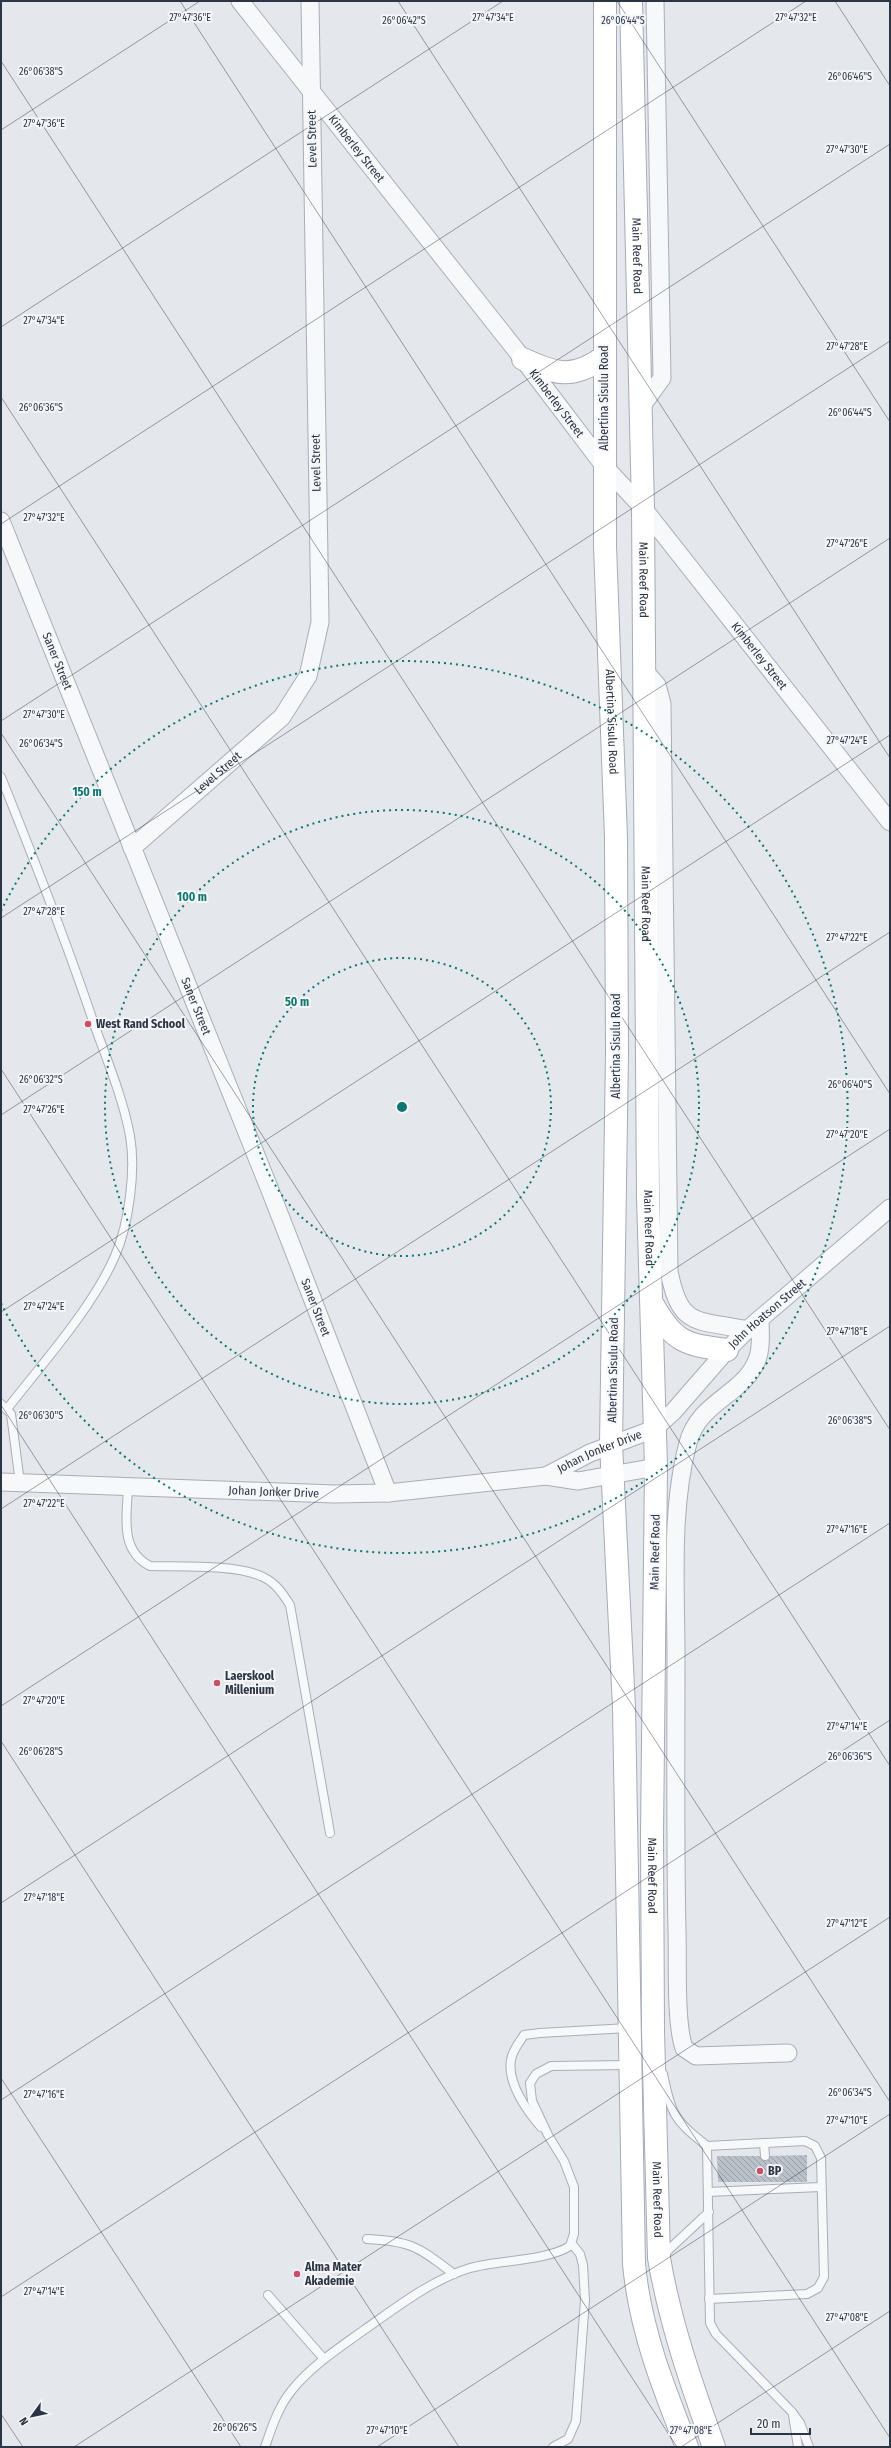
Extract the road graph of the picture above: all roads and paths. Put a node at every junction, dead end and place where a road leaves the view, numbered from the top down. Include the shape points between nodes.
1 (240, 1) edge
2 (310, 1) edge
3 (605, 1) edge
4 (632, 1) edge
5 (655, 1) edge
6 (311, 92) junction
7 (604, 356) junction
8 (523, 360) junction
9 (639, 410) junction
10 (605, 467) junction
11 (643, 508) junction
12 (1, 521) edge
13 (643, 669) junction
14 (1, 777) edge
15 (890, 822) edge
16 (132, 848) junction
17 (890, 1208) edge
18 (653, 1305) junction
19 (760, 1319) junction
20 (748, 1330) junction
21 (727, 1350) junction
22 (4, 1406) edge
23 (654, 1429) junction
24 (611, 1444) junction
25 (656, 1467) junction
26 (613, 1475) junction
27 (546, 1476) junction
28 (1, 1482) edge
29 (20, 1483) junction
30 (128, 1487) junction
31 (388, 1493) junction
32 (330, 1833) dead end
33 (630, 2028) junction
34 (653, 2030) junction
35 (788, 2053) dead end
36 (629, 2065) junction
37 (548, 2136) junction
38 (764, 2143) junction
39 (707, 2146) junction
40 (765, 2156) dead end
41 (821, 2187) junction
42 (708, 2192) junction
43 (709, 2212) junction
44 (368, 2239) dead end
45 (572, 2244) junction
46 (659, 2258) junction
47 (454, 2274) junction
48 (268, 2295) dead end
49 (709, 2299) junction
50 (324, 2359) junction
51 (792, 2412) junction
52 (265, 2447) edge
53 (553, 2447) edge
54 (687, 2447) edge
55 (714, 2447) edge
56 (798, 2447) edge
57 (809, 2447) edge

1 - 6 street, Kimberley Street
2 - 6 street, Level Street
3 - 7 main road, Albertina Sisulu Road via 607,125
4 - 9 main road, Main Reef Road
5 - 9 street via 662,378
6 - 8 street, Kimberley Street
6 - 16 street, Level Street via 320,622 312,666 291,704 270,729
7 - 8 main road via 588,368 570,373 546,370
7 - 10 main road, Albertina Sisulu Road
8 - 10 street, Kimberley Street
9 - 11 main road, Main Reef Road
10 - 11 street, Kimberley Street
10 - 24 main road, Albertina Sisulu Road via 605,546 616,846 617,1060
11 - 13 main road, Main Reef Road
11 - 15 street, Kimberley Street
12 - 16 street, Saner Street
13 - 18 main road, Main Reef Road via 648,1197
13 - 20 street via 657,685 662,704 669,1271 676,1303 683,1312 693,1318
14 - 22 lane via 60,925 116,1089 130,1137 131,1169 126,1215 115,1254 105,1275 54,1350
16 - 31 street, Saner Street via 329,1338
17 - 19 street, John Hoatson Street
18 - 21 main road via 665,1326 684,1341 706,1348
18 - 23 main road, Main Reef Road
19 - 20 street, John Hoatson Street
19 - 35 street via 759,1354 755,1365 749,1376 713,1404 696,1426 688,1442 681,1476 676,1585 676,1881 680,2023 684,2048 696,2056
20 - 21 street, John Hoatson Street
21 - 23 street, John Hoatson Street via 673,1412
22 - 29 lane via 11,1414
23 - 24 street, Johan Jonker Drive
23 - 25 main road, Main Reef Road
24 - 26 main road, Main Reef Road
24 - 27 street, Johan Jonker Drive
25 - 26 street, Johan Jonker Drive
25 - 34 main road, Main Reef Road via 652,1828
26 - 27 street, Johan Jonker Drive via 578,1480
26 - 33 main road, Main Reef Road via 624,1707
27 - 31 street, Johan Jonker Drive
28 - 29 street, Johan Jonker Drive
29 - 30 street, Johan Jonker Drive
30 - 31 street, Johan Jonker Drive via 334,1494
30 - 32 lane via 127,1536 139,1560 150,1566 236,1569 263,1577 280,1589 290,1605
33 - 36 main road, Main Reef Road
33 - 37 lane via 524,2036 511,2059 512,2079 529,2112
34 - 39 lane via 674,2115 683,2127
34 - 46 main road, Main Reef Road
36 - 37 lane via 560,2065 551,2066 536,2074 530,2083 530,2095
36 - 54 main road, Main Reef Road via 636,2286 645,2332 656,2367
37 - 45 lane via 564,2160 574,2188
38 - 39 lane
38 - 40 lane
38 - 41 lane via 805,2141 815,2146 820,2158
39 - 42 lane
41 - 42 lane via 766,2186
41 - 49 lane via 824,2277 818,2288 807,2294
42 - 43 lane
43 - 46 lane
43 - 49 lane
44 - 47 lane via 387,2240 420,2248
45 - 47 lane via 553,2253 478,2266
45 - 53 lane via 580,2254 583,2265 584,2300 576,2421 568,2439
46 - 55 main road, Main Reef Road via 664,2287
47 - 50 lane via 413,2296
48 - 50 lane
49 - 51 lane via 709,2320 716,2334
50 - 52 lane via 284,2401
51 - 56 lane
51 - 57 lane via 800,2423

